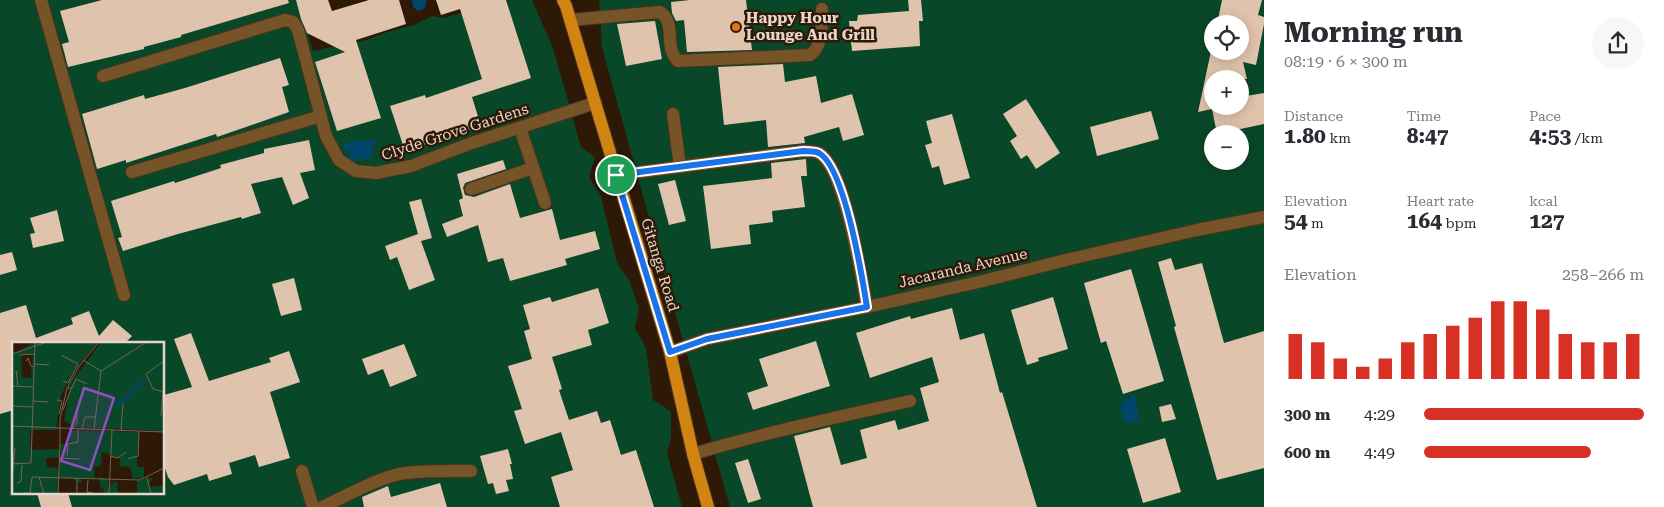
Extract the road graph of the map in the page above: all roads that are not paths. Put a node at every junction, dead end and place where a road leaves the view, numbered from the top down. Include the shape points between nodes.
1 (41, 0) edge
2 (565, 2) edge
3 (822, 9) dead end
4 (570, 20) junction
5 (103, 76) dead end
6 (595, 103) junction
7 (673, 114) dead end
8 (321, 116) junction
9 (520, 128) junction
10 (680, 167) junction
11 (533, 168) junction
12 (132, 172) dead end
13 (616, 175) junction
14 (471, 189) dead end
15 (545, 203) dead end
16 (1264, 217) edge
17 (124, 295) dead end
18 (867, 307) junction
19 (670, 352) junction
20 (910, 401) dead end
21 (693, 454) junction
22 (302, 471) dead end
23 (471, 471) dead end
24 (312, 507) edge
25 (322, 507) edge
26 (708, 507) edge

1 - 17 street
2 - 4 main road, Gitanga Road
3 - 4 street via 819,44 810,54 678,61 671,48 669,23 660,12
4 - 6 main road, Gitanga Road
5 - 8 street, Clyde Grove Gardens via 285,20 293,22 298,30
6 - 9 street, Clyde Grove Gardens
6 - 13 main road, Gitanga Road
7 - 10 street
8 - 9 street, Clyde Grove Gardens via 326,136 339,160 356,171 376,173 411,166
8 - 12 street
9 - 11 street
10 - 13 street
10 - 18 street via 803,151 818,152 829,164 842,192
11 - 14 street
11 - 15 street
13 - 19 main road, Gitanga Road
16 - 18 street, Jacaranda Avenue
18 - 19 street, Jacaranda Avenue via 707,339
19 - 21 main road, Gitanga Road
20 - 21 street via 821,420
21 - 26 main road, Gitanga Road
22 - 24 street
23 - 25 street via 403,473

